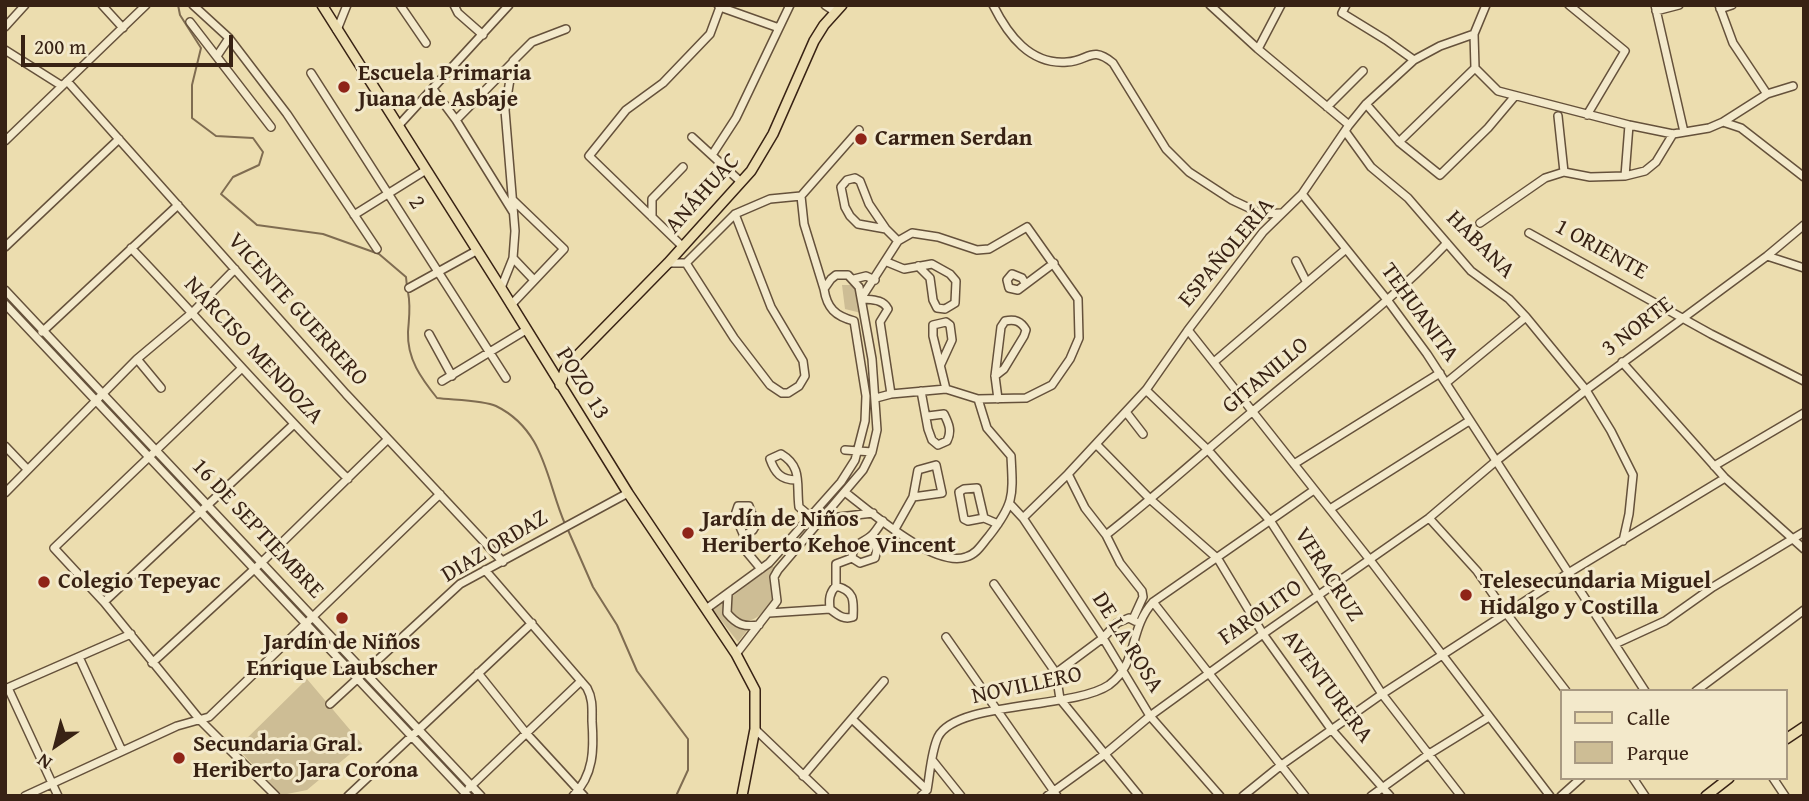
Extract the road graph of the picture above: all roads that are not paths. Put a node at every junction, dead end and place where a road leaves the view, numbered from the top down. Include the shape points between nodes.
1 (25, 5) edge
2 (102, 5) edge
3 (146, 5) edge
4 (192, 5) edge
5 (321, 5) edge
6 (347, 5) edge
7 (400, 5) edge
8 (454, 5) edge
9 (509, 5) edge
10 (790, 5) edge
11 (825, 5) edge
12 (993, 5) edge
13 (1210, 5) edge
14 (1281, 5) edge
15 (1346, 5) edge
16 (1486, 5) edge
17 (1569, 5) edge
18 (1679, 5) edge
19 (1732, 5) edge
20 (719, 6) edge
21 (1720, 7) edge
22 (838, 8) edge
23 (1655, 8) edge
24 (190, 22) dead end
25 (5, 27) edge
26 (123, 28) junction
27 (779, 28) junction
28 (566, 29) dead end
29 (337, 30) junction
30 (1474, 34) junction
31 (483, 36) junction
32 (229, 38) junction
33 (426, 43) dead end
34 (1258, 49) junction
35 (5, 50) edge
36 (217, 55) junction
37 (1413, 60) junction
38 (513, 61) junction
39 (1475, 68) junction
40 (1363, 71) dead end
41 (311, 73) dead end
42 (65, 83) junction
43 (1793, 86) dead end
44 (433, 89) junction
45 (1767, 94) junction
46 (1515, 96) junction
47 (1366, 104) junction
48 (1327, 107) junction
49 (1587, 115) junction
50 (1558, 116) dead end
51 (456, 120) junction
52 (1723, 122) junction
53 (399, 125) junction
54 (1629, 125) junction
55 (271, 127) dead end
56 (1347, 128) junction
57 (859, 130) dead end
58 (1684, 132) junction
59 (1673, 134) junction
60 (692, 137) dead end
61 (118, 139) junction
62 (5, 141) edge
63 (1399, 142) junction
64 (712, 155) junction
65 (683, 167) dead end
66 (426, 170) junction
67 (1564, 172) junction
68 (1625, 176) junction
69 (1804, 177) edge
70 (741, 182) junction
71 (387, 193) junction
72 (1301, 194) junction
73 (801, 196) junction
74 (513, 200) junction
75 (178, 205) junction
76 (514, 214) junction
77 (1281, 214) junction
78 (354, 215) junction
79 (735, 215) junction
80 (652, 217) junction
81 (1480, 223) dead end
82 (1804, 225) edge
83 (886, 229) junction
84 (1529, 233) dead end
85 (898, 241) junction
86 (1447, 243) junction
87 (682, 246) junction
88 (5, 247) edge
89 (131, 248) junction
90 (377, 249) dead end
91 (1346, 249) junction
92 (476, 251) junction
93 (1767, 256) junction
94 (513, 258) junction
95 (1296, 261) dead end
96 (887, 262) junction
97 (668, 263) junction
98 (686, 263) junction
99 (1054, 263) junction
100 (918, 266) junction
101 (1804, 268) edge
102 (235, 269) junction
103 (437, 272) junction
104 (533, 279) junction
105 (854, 279) junction
106 (875, 280) junction
107 (1306, 281) junction
108 (1025, 283) dead end
109 (409, 288) dead end
110 (501, 288) junction
111 (824, 289) junction
112 (5, 290) edge
113 (862, 298) junction
114 (1388, 301) junction
115 (5, 304) edge
116 (511, 305) junction
117 (193, 312) junction
118 (864, 317) junction
119 (1526, 317) junction
120 (1683, 317) junction
121 (854, 321) junction
122 (526, 330) junction
123 (1188, 330) junction
124 (44, 331) junction
125 (429, 334) dead end
126 (37, 337) junction
127 (488, 353) junction
128 (137, 359) junction
129 (1214, 362) junction
130 (1622, 362) junction
131 (941, 364) junction
132 (242, 368) junction
133 (1440, 373) junction
134 (452, 376) junction
135 (995, 376) junction
136 (506, 378) dead end
137 (442, 381) dead end
138 (1804, 381) edge
139 (1446, 383) junction
140 (560, 385) junction
141 (161, 388) dead end
142 (946, 389) junction
143 (1146, 390) junction
144 (1586, 390) junction
145 (921, 391) junction
146 (891, 394) junction
147 (99, 397) junction
148 (876, 398) junction
149 (978, 399) junction
150 (998, 399) junction
151 (1252, 411) junction
152 (1126, 412) junction
153 (1804, 413) edge
154 (928, 416) junction
155 (1469, 421) junction
156 (293, 425) junction
157 (1143, 434) dead end
158 (388, 439) junction
159 (1096, 444) junction
160 (5, 446) edge
161 (859, 449) junction
162 (156, 450) junction
163 (845, 450) dead end
164 (1209, 450) junction
165 (872, 452) junction
166 (149, 457) junction
167 (1496, 461) junction
168 (1294, 464) junction
169 (1714, 466) junction
170 (27, 469) junction
171 (1068, 474) junction
172 (1725, 478) junction
173 (348, 479) junction
174 (796, 480) dead end
175 (1314, 490) junction
176 (5, 493) edge
177 (628, 493) junction
178 (846, 493) junction
179 (440, 494) junction
180 (913, 498) junction
181 (1151, 500) junction
182 (1010, 504) junction
183 (207, 506) junction
184 (1330, 509) junction
185 (200, 513) junction
186 (873, 513) junction
187 (811, 517) junction
188 (984, 518) junction
189 (1023, 518) junction
190 (1429, 518) junction
191 (821, 520) junction
192 (883, 521) junction
193 (1271, 522) junction
194 (998, 524) junction
195 (895, 529) junction
196 (1804, 532) edge
197 (1106, 535) junction
198 (744, 536) dead end
199 (869, 538) junction
200 (1794, 538) junction
201 (1623, 541) junction
202 (1804, 549) edge
203 (852, 558) junction
204 (1218, 559) junction
205 (1370, 560) junction
206 (262, 562) junction
207 (503, 562) junction
208 (769, 563) junction
209 (254, 568) junction
210 (761, 569) junction
211 (485, 570) junction
212 (778, 570) junction
213 (1570, 572) junction
214 (994, 584) dead end
215 (836, 586) junction
216 (728, 594) junction
217 (1319, 597) junction
218 (104, 602) junction
219 (1153, 602) junction
220 (706, 609) junction
221 (830, 609) junction
222 (1804, 610) edge
223 (769, 613) junction
224 (1506, 613) junction
225 (313, 617) junction
226 (1136, 621) junction
227 (306, 623) junction
228 (532, 623) junction
229 (759, 625) junction
230 (131, 634) junction
231 (1262, 634) junction
232 (946, 637) dead end
233 (1103, 638) junction
234 (1615, 644) junction
235 (736, 654) junction
236 (79, 656) junction
237 (1442, 656) junction
238 (152, 663) junction
239 (1124, 672) junction
240 (365, 673) junction
241 (478, 673) junction
242 (1056, 673) junction
243 (1208, 674) junction
244 (358, 679) junction
245 (581, 681) junction
246 (884, 681) dead end
247 (7, 689) edge
248 (1564, 689) edge
249 (1644, 689) edge
250 (1699, 689) edge
251 (1382, 694) junction
252 (1060, 699) junction
253 (331, 704) dead end
254 (996, 710) junction
255 (1150, 716) junction
256 (1489, 717) junction
257 (852, 719) junction
258 (200, 720) junction
259 (1804, 727) edge
260 (418, 729) junction
261 (755, 729) junction
262 (1331, 729) junction
263 (526, 733) junction
264 (411, 736) junction
265 (1788, 737) edge
266 (122, 751) junction
267 (1105, 754) junction
268 (1429, 754) junction
269 (933, 761) junction
270 (1280, 766) junction
271 (803, 776) junction
272 (1579, 780) edge
273 (1634, 780) edge
274 (1726, 780) edge
275 (1774, 780) edge
276 (52, 783) junction
277 (471, 786) junction
278 (1382, 787) junction
279 (924, 793) edge
280 (579, 794) edge
281 (1052, 794) edge
282 (465, 795) edge
283 (25, 796) edge
284 (58, 796) edge
285 (276, 796) edge
286 (348, 796) edge
287 (481, 796) edge
288 (742, 796) edge
289 (825, 796) edge
290 (961, 796) edge
291 (1139, 796) edge
292 (1220, 796) edge
293 (1243, 796) edge
294 (1305, 796) edge
295 (1371, 796) edge
296 (1390, 796) edge
297 (1461, 796) edge
298 (1550, 796) edge
299 (1561, 796) edge
300 (1645, 796) edge
301 (1706, 796) edge
302 (1785, 796) edge

1 - 25 street
2 - 26 street
3 - 26 street
4 - 32 street
5 - 29 main road, POZO 13
6 - 29 street
7 - 33 street
8 - 31 street
9 - 31 street
10 - 27 street
11 - 22 street
12 - 77 street via 1021,47 1035,57 1069,62 1096,53 1104,56 1113,63 1166,149 1189,172 1262,214
13 - 34 street, HABANA
14 - 34 street
15 - 37 street via 1342,13
16 - 30 street
17 - 49 street via 1625,51
18 - 23 street
19 - 21 street
20 - 27 street
20 - 80 street via 710,34 663,83 626,110 589,156
21 - 45 street via 1733,43
22 - 70 main road, ANÁHUAC via 814,41 765,150
23 - 58 street
24 - 36 street
26 - 42 street
27 - 64 street
28 - 38 street via 531,42
29 - 53 main road, POZO 13
30 - 37 street, ESPAÑOLERÍA
30 - 39 street
31 - 44 street
32 - 36 street
32 - 78 street via 287,114
34 - 48 street, HABANA
35 - 42 street, VICENTE GUERRERO
36 - 55 street
37 - 47 street, ESPAÑOLERÍA
38 - 51 street
38 - 74 street via 505,110
39 - 46 street via 1498,91
39 - 63 street
40 - 48 street
41 - 71 street, 2
42 - 61 street, VICENTE GUERRERO
42 - 62 street
43 - 45 street
44 - 51 street
44 - 53 street
45 - 52 street
46 - 49 street
46 - 63 street via 1440,175
47 - 56 street, ESPAÑOLERÍA
47 - 63 street
48 - 56 street, HABANA
49 - 54 street
50 - 67 street
51 - 76 street
52 - 58 street
52 - 69 street via 1741,128
53 - 66 main road, POZO 13
54 - 59 street
54 - 68 street
56 - 72 street, ESPAÑOLERÍA
56 - 86 street, HABANA via 1371,167 1408,198
57 - 73 street
58 - 59 street
59 - 68 street via 1652,166
60 - 64 street
61 - 75 street, VICENTE GUERRERO
61 - 88 street
64 - 70 street
65 - 80 street via 652,199
66 - 71 street
66 - 92 main road, POZO 13
67 - 68 street
67 - 81 street via 1545,178
70 - 87 main road, ANÁHUAC
71 - 78 street
71 - 103 street, 2
72 - 77 street, ESPAÑOLERÍA
72 - 91 street, TEHUANITA
73 - 79 street via 770,199
73 - 111 street via 804,225
74 - 76 street
74 - 104 street via 564,248
75 - 89 street
75 - 102 street, VICENTE GUERRERO
76 - 94 street
77 - 123 street, ESPAÑOLERÍA
78 - 90 street
79 - 98 street
79 - 98 street via 771,307 803,361 799,386 782,393 770,385
80 - 87 street
82 - 93 street, 3 NORTE
83 - 83 street via 860,181 847,180 841,187 850,216 858,224
83 - 85 street
84 - 120 street, 1 ORIENTE
85 - 96 street
85 - 99 street via 922,233 978,250 989,249 1027,227
86 - 114 street, GITANILLO
86 - 119 street, HABANA via 1471,271
87 - 97 main road, ANÁHUAC
89 - 117 street, NARCISO MENDOZA
89 - 124 street
91 - 107 street
91 - 114 street, TEHUANITA
92 - 103 street
92 - 110 main road, POZO 13
93 - 101 street
93 - 120 street, 3 NORTE
94 - 104 street
94 - 110 street
95 - 107 street
96 - 100 street via 904,269
96 - 106 street
97 - 98 street
97 - 140 main road, ANÁHUAC via 573,359
99 - 108 street
99 - 150 street via 1077,299 1079,338 1052,385 1026,398
100 - 100 street via 930,278 937,308 955,303 956,281 950,274 932,264
102 - 117 street
102 - 158 street, VICENTE GUERRERO
103 - 109 street
103 - 127 street, 2
104 - 116 street
105 - 106 street via 866,276
105 - 111 street via 836,275
105 - 113 street
106 - 113 street
107 - 129 street
110 - 116 main road, POZO 13
111 - 121 street via 832,311
112 - 124 street, 16 DE SEPTIEMBRE
113 - 118 street
113 - 146 street via 876,300 888,309 880,322
114 - 133 street, TEHUANITA
114 - 151 street, GITANILLO
115 - 126 street, 16 DE SEPTIEMBRE
116 - 122 main road, POZO 13
117 - 128 street
117 - 132 street, NARCISO MENDOZA
118 - 121 street
118 - 148 street
119 - 139 street
119 - 144 street, HABANA
120 - 130 street, 3 NORTE
120 - 138 street, 1 ORIENTE
121 - 161 street via 866,396
122 - 127 street
122 - 140 main road, POZO 13
123 - 129 street
123 - 143 street, ESPAÑOLERÍA
124 - 126 street
124 - 147 street, 16 DE SEPTIEMBRE
125 - 134 street
126 - 147 street, 16 DE SEPTIEMBRE
127 - 134 street
127 - 136 street, 2
128 - 141 street
128 - 147 street
129 - 151 street
130 - 144 street, 3 NORTE
130 - 169 street
131 - 131 street via 952,340 946,322 933,325
131 - 142 street
132 - 156 street, NARCISO MENDOZA
132 - 162 street
133 - 139 street, TEHUANITA
133 - 168 street
134 - 137 street
135 - 135 street via 1024,336 1023,324 1014,320 1001,327
135 - 150 street
139 - 155 street, TEHUANITA
140 - 177 main road, POZO 13
142 - 145 street
142 - 149 street
143 - 152 street, ESPAÑOLERÍA
143 - 164 street, VERACRUZ
144 - 167 street, 3 NORTE
144 - 201 street, HABANA via 1633,475
145 - 146 street
145 - 154 street
146 - 148 street
147 - 162 street, 16 DE SEPTIEMBRE
147 - 166 street, 16 DE SEPTIEMBRE
147 - 170 street
148 - 165 street
149 - 150 street
149 - 182 street via 986,428 1011,456
151 - 164 street, GITANILLO
151 - 168 street
152 - 157 street
152 - 159 street, ESPAÑOLERÍA
153 - 169 street
154 - 154 street via 944,414 951,434 947,441 938,445 932,440
155 - 167 street, TEHUANITA
155 - 184 street
156 - 173 street, NARCISO MENDOZA
156 - 183 street
158 - 173 street
158 - 179 street, VICENTE GUERRERO
159 - 171 street, ESPAÑOLERÍA
159 - 181 street, AVENTURERA
160 - 170 street
161 - 163 street
161 - 165 street
161 - 187 street via 848,473
162 - 166 street
162 - 183 street, 16 DE SEPTIEMBRE
164 - 181 street, GITANILLO
164 - 193 street, VERACRUZ
165 - 178 street
166 - 185 street, 16 DE SEPTIEMBRE
166 - 218 street via 54,548
167 - 190 street, FAROLITO
167 - 213 street, TEHUANITA
168 - 175 street
169 - 172 street
170 - 176 street
171 - 189 street, ESPAÑOLERÍA
171 - 197 street via 1085,508
172 - 200 street
172 - 201 street
173 - 206 street
174 - 187 street via 799,507
175 - 184 street
175 - 193 street
177 - 207 street, DIAZ ORDAZ
177 - 220 main road, POZO 13
178 - 186 street
178 - 191 street
179 - 207 street, VICENTE GUERRERO
179 - 225 street
180 - 180 street via 942,493 936,466 918,470
180 - 195 street
181 - 197 street, GITANILLO
181 - 204 street, AVENTURERA
182 - 189 street, DE LA ROSA
182 - 194 street
183 - 185 street
183 - 206 street, 16 DE SEPTIEMBRE
184 - 205 street
185 - 209 street, 16 DE SEPTIEMBRE
185 - 218 street
186 - 191 street
186 - 192 street
187 - 208 street
188 - 188 street via 977,488 959,492 964,519
188 - 194 street
189 - 233 street, DE LA ROSA
190 - 205 street, FAROLITO
190 - 224 street via 1477,571
191 - 212 street
192 - 195 street
192 - 199 street
193 - 204 street
193 - 217 street, VERACRUZ
194 - 195 street via 975,553 949,559
196 - 200 street
197 - 226 street via 1142,591
198 - 210 street via 746,551
199 - 203 street via 853,550
199 - 203 street via 877,549 875,558 860,563
200 - 202 street
200 - 234 street via 1665,621
201 - 213 street
203 - 215 street via 836,564
204 - 219 street
204 - 231 street, AVENTURERA
205 - 217 street, FAROLITO
205 - 237 street
206 - 209 street
206 - 225 street, 16 DE SEPTIEMBRE
207 - 211 street, DIAZ ORDAZ
208 - 210 street
208 - 212 street
209 - 227 street, 16 DE SEPTIEMBRE
209 - 238 street
210 - 216 street
211 - 228 street
211 - 240 street, DIAZ ORDAZ via 460,584
212 - 223 street via 774,577 776,601
213 - 224 street
213 - 234 street, TEHUANITA
214 - 242 street
215 - 221 street
215 - 221 street via 852,595 853,617 839,616
216 - 220 street
216 - 229 street via 727,613 734,622 744,627
217 - 231 street, FAROLITO
217 - 251 street, VERACRUZ
218 - 230 street
219 - 226 street
219 - 243 street
220 - 235 main road, POZO 13
221 - 223 street
222 - 250 street
223 - 229 street
224 - 237 street
224 - 248 street
225 - 227 street
225 - 240 street, 16 DE SEPTIEMBRE
226 - 233 street via 1129,618 1117,623
226 - 239 street
227 - 244 street, 16 DE SEPTIEMBRE
227 - 258 street via 209,717
228 - 241 street
228 - 245 street
229 - 235 street
230 - 236 street
230 - 238 street
231 - 243 street, FAROLITO
231 - 262 street, AVENTURERA
232 - 254 street
233 - 239 street, DE LA ROSA
233 - 242 street
234 - 249 street, TEHUANITA
235 - 261 main road, POZO 13 via 755,690
236 - 247 street
236 - 266 street
237 - 251 street
237 - 256 street
238 - 258 street
239 - 252 street, NOVILLERO via 1089,694
239 - 255 street, DE LA ROSA
240 - 244 street, DIAZ ORDAZ
240 - 260 street, 16 DE SEPTIEMBRE
241 - 260 street
241 - 263 street
242 - 252 street
243 - 255 street, FAROLITO
243 - 270 street
244 - 253 street, DIAZ ORDAZ
244 - 264 street, 16 DE SEPTIEMBRE
245 - 263 street
245 - 280 street via 592,697 594,751
246 - 257 street
247 - 276 street
251 - 262 street
251 - 268 street, VERACRUZ
252 - 254 street, NOVILLERO
252 - 267 street
254 - 269 street, NOVILLERO via 945,728 937,739
254 - 281 street
255 - 267 street, FAROLITO
255 - 292 street, DE LA ROSA
256 - 268 street
256 - 298 street
257 - 271 street
257 - 279 street
258 - 266 street
258 - 285 street
259 - 265 main road
260 - 264 street
260 - 277 street, 16 DE SEPTIEMBRE
261 - 271 street
261 - 288 main road, POZO 13
262 - 270 street
262 - 278 street, AVENTURERA
263 - 277 street
263 - 280 street
264 - 282 street, 16 DE SEPTIEMBRE
264 - 286 street
266 - 276 street
267 - 281 street, FAROLITO
267 - 291 street
268 - 278 street
268 - 297 street, VERACRUZ
269 - 279 street, NOVILLERO
269 - 290 street
270 - 293 street
270 - 294 street
271 - 289 street
272 - 299 street
273 - 300 street
274 - 301 main road
275 - 302 street
276 - 283 street
276 - 284 street
277 - 282 street
277 - 287 street, 16 DE SEPTIEMBRE
278 - 295 street
278 - 296 street, AVENTURERA

